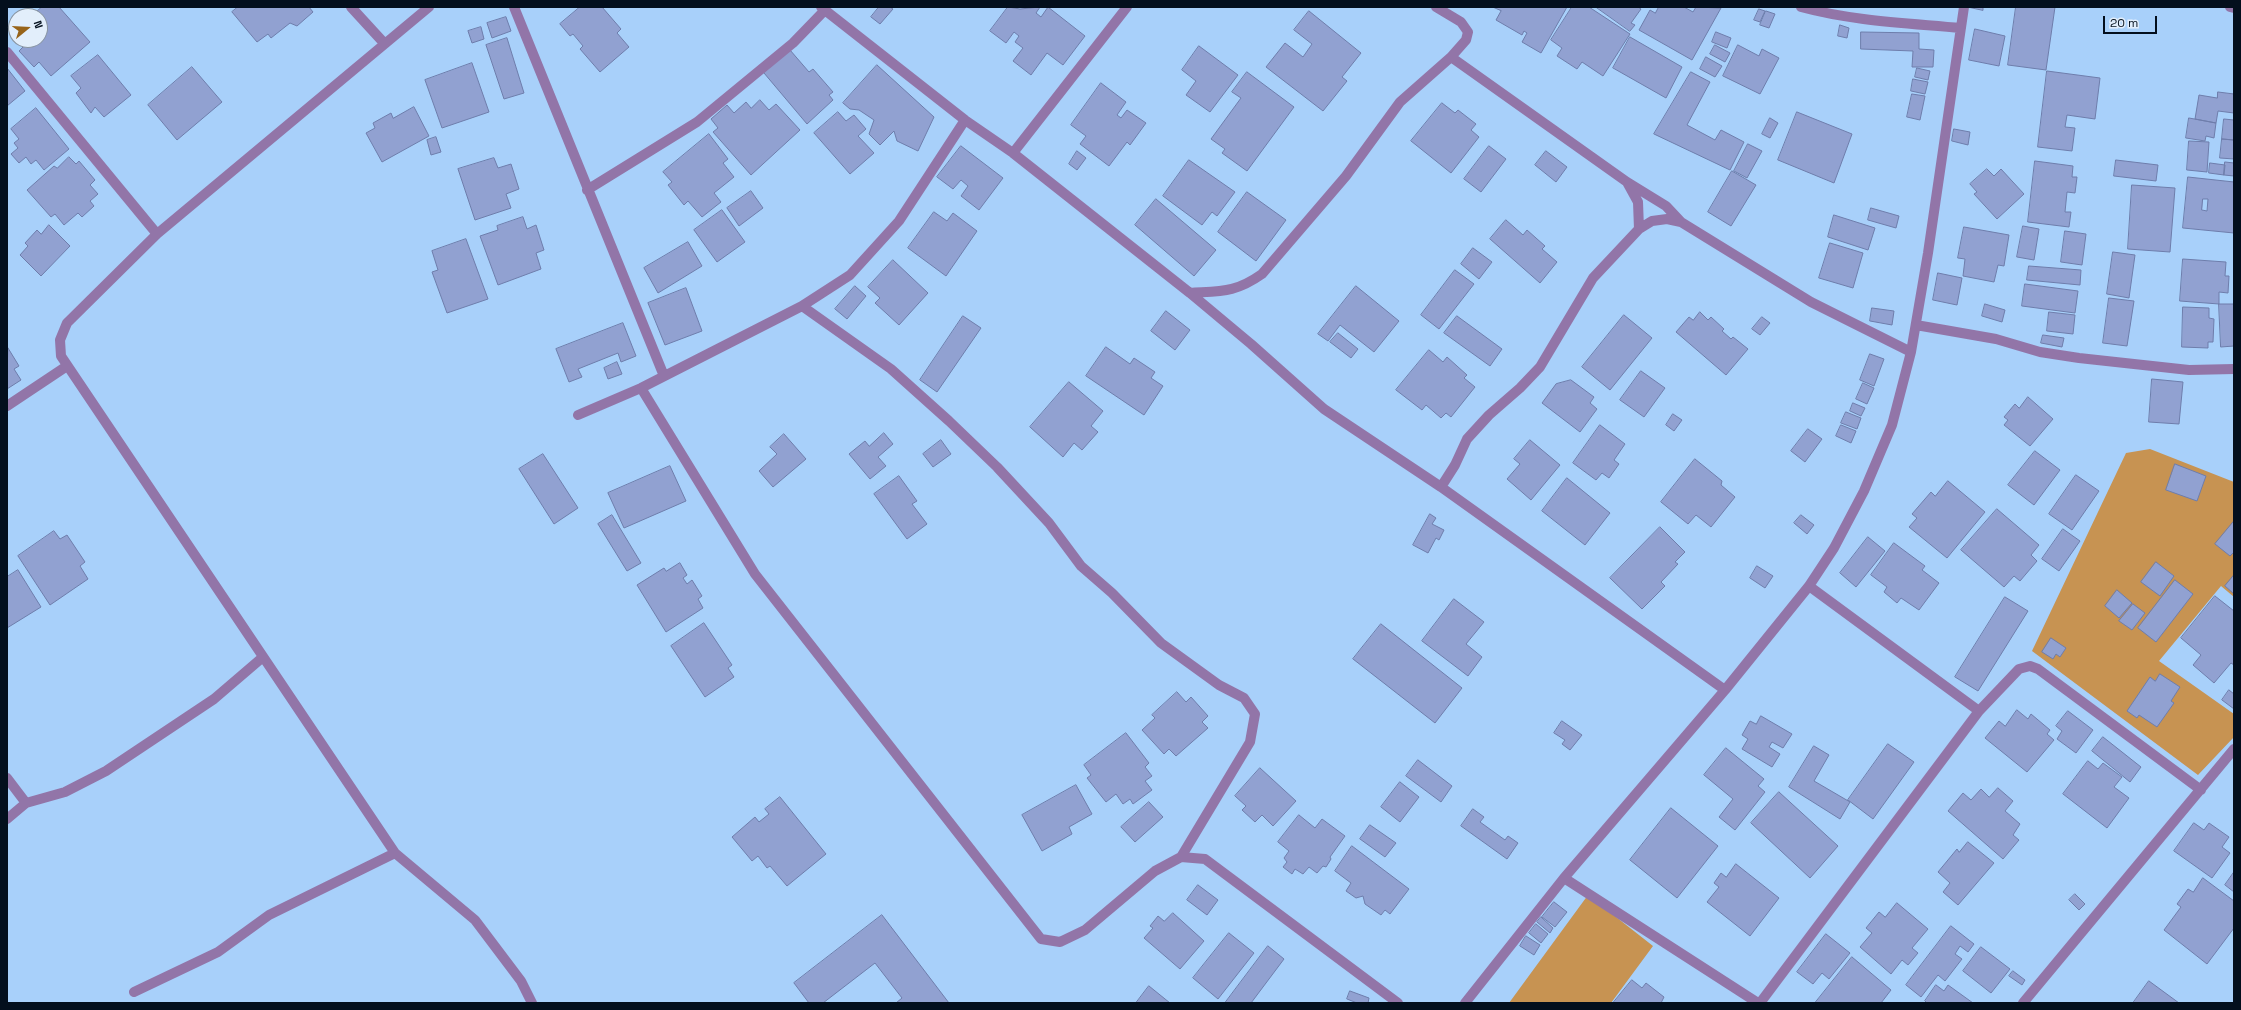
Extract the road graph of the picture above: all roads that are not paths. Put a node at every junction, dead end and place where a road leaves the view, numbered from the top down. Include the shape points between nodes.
1 (351, 7) edge
2 (429, 7) edge
3 (514, 7) edge
4 (1127, 7) edge
5 (1436, 7) edge
6 (1801, 7) edge
7 (1964, 7) edge
8 (2230, 7) edge
9 (2234, 8) edge
10 (823, 9) edge
11 (1961, 28) junction
12 (384, 43) junction
13 (7, 52) edge
14 (1451, 57) junction
15 (965, 120) junction
16 (1013, 153) junction
17 (1627, 182) junction
18 (587, 190) junction
19 (1681, 222) junction
20 (1639, 229) junction
21 (157, 234) junction
22 (1190, 293) junction
23 (802, 306) junction
24 (1916, 325) junction
25 (1911, 352) junction
26 (67, 366) junction
27 (2234, 369) edge
28 (664, 376) junction
29 (641, 388) junction
30 (7, 406) edge
31 (578, 415) dead end
32 (1441, 487) junction
33 (1809, 586) junction
34 (263, 657) junction
35 (1725, 690) junction
36 (1979, 711) junction
37 (2234, 749) edge
38 (7, 778) edge
39 (2200, 790) junction
40 (26, 803) junction
41 (7, 819) edge
42 (395, 853) junction
43 (1181, 857) junction
44 (1564, 878) junction
45 (134, 992) dead end
46 (532, 1003) edge
47 (1398, 1003) edge
48 (1465, 1003) edge
49 (1759, 1003) edge
50 (2023, 1003) edge

1 - 12 street
2 - 12 street
3 - 18 street
4 - 16 street
5 - 14 street via 1461,22 1468,32 1466,40
6 - 11 street via 1880,20
7 - 11 street
8 - 9 street
10 - 15 street
10 - 18 street via 793,43 697,122
11 - 24 street
12 - 21 street
13 - 21 street
14 - 17 street
14 - 22 street via 1400,102 1346,176 1262,274 1245,286
15 - 16 street
15 - 23 street via 899,221 850,275
16 - 22 street
17 - 19 street via 1666,206
17 - 20 street via 1638,202
18 - 28 street
19 - 20 street via 1667,219 1652,221
19 - 25 street via 1811,302
20 - 32 street via 1593,278 1540,367 1467,439
21 - 26 street via 67,323 60,340 61,356
22 - 32 street via 1324,409
23 - 28 street
23 - 43 street via 891,369 949,421 997,467 1049,523 1081,566 1112,592 1160,643 1244,698 1255,714 1250,742
24 - 25 street
24 - 27 street via 1996,339 2040,352 2079,358 2189,370
25 - 33 street via 1892,425 1864,491 1834,548
26 - 30 street
26 - 34 street
28 - 29 street
29 - 31 street
29 - 43 street via 755,574 1041,939 1060,942 1085,930 1155,871
32 - 35 street
33 - 35 street
33 - 36 street
34 - 40 street via 214,699 106,771 65,792
34 - 42 street
35 - 44 street
36 - 39 street via 2019,669 2030,666 2038,669
36 - 49 street
37 - 39 street
38 - 40 street
39 - 50 street
40 - 41 street
42 - 45 street via 269,915 218,952
42 - 46 street via 475,920 521,981
43 - 47 street via 1206,859
44 - 48 street
44 - 49 street

